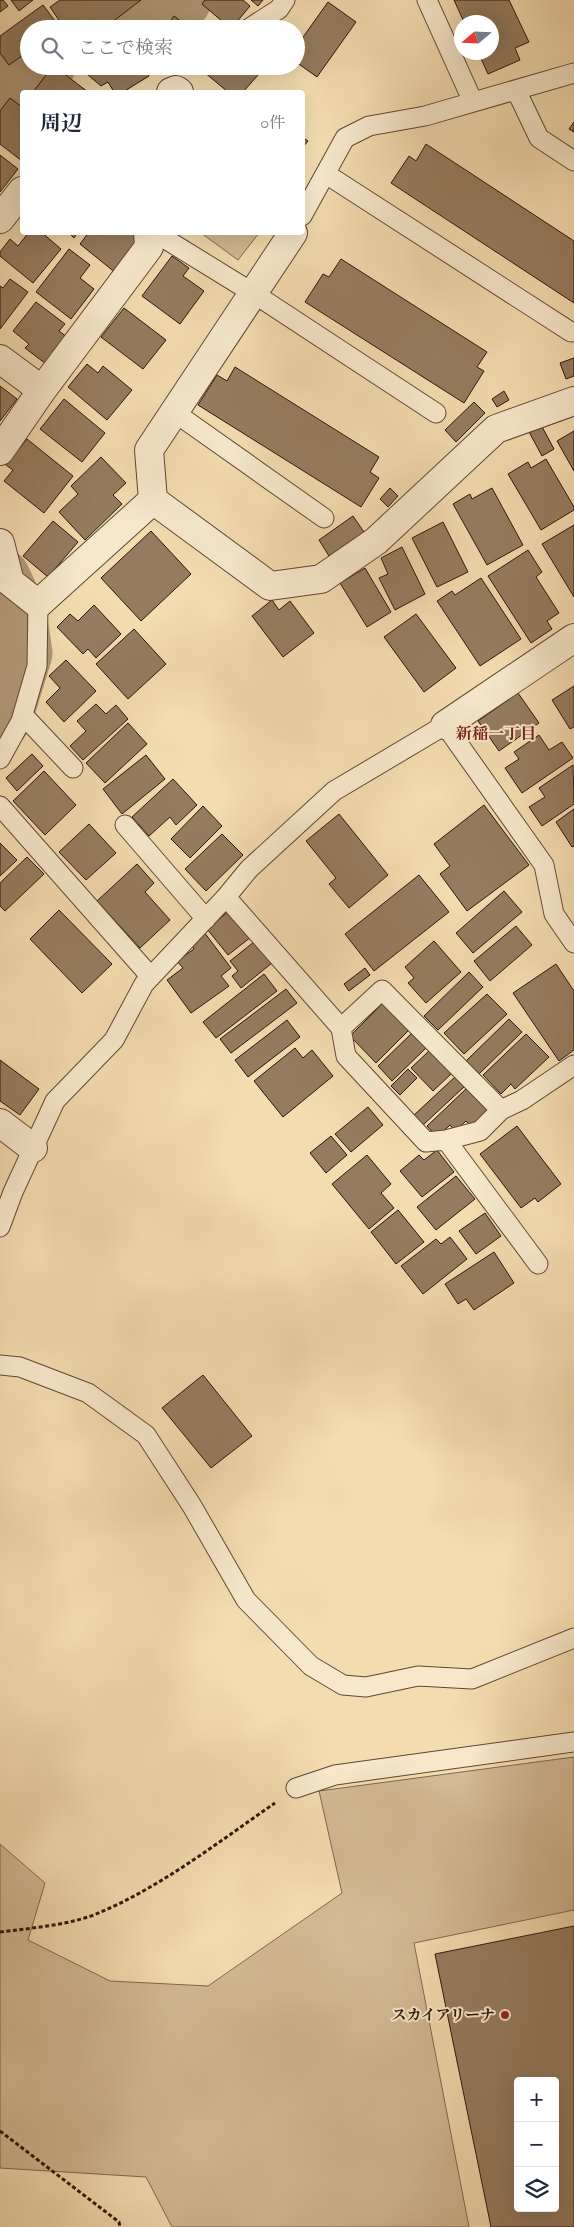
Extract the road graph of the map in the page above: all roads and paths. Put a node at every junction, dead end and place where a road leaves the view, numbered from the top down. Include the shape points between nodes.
1 (285, 0) edge
2 (427, 0) edge
3 (263, 20) edge
4 (574, 73) edge
5 (516, 90) junction
6 (473, 102) junction
7 (574, 161) edge
8 (326, 174) junction
9 (20, 194) edge
10 (305, 211) edge
11 (0, 219) edge
12 (148, 235) edge
13 (159, 235) edge
14 (292, 235) edge
15 (253, 293) junction
16 (571, 332) dead end
17 (0, 359) edge
18 (42, 390) junction
19 (574, 401) edge
20 (174, 412) junction
21 (436, 413) dead end
22 (0, 451) edge
23 (153, 500) junction
24 (324, 518) dead end
25 (0, 543) edge
26 (5, 578) edge
27 (38, 604) junction
28 (574, 638) edge
29 (22, 715) junction
30 (445, 725) junction
31 (0, 759) edge
32 (73, 768) dead end
33 (0, 806) edge
34 (125, 825) dead end
35 (226, 897) junction
36 (206, 919) junction
37 (574, 943) edge
38 (151, 977) junction
39 (341, 1028) junction
40 (574, 1065) edge
41 (501, 1110) junction
42 (0, 1123) edge
43 (446, 1140) junction
44 (33, 1148) junction
45 (0, 1227) edge
46 (538, 1264) dead end
47 (0, 1365) edge
48 (574, 1638) edge
49 (574, 1742) edge
50 (296, 1788) joint
51 (0, 1932) edge
52 (0, 2131) edge
53 (120, 2227) edge

1 - 3 lane via 279,10
2 - 6 lane
4 - 5 lane
5 - 6 lane
5 - 7 lane via 539,138
6 - 8 lane via 425,116 369,126 345,138
8 - 10 lane
8 - 16 lane
9 - 11 street
12 - 18 street via 149,247
13 - 15 lane
14 - 15 street
15 - 20 street
15 - 21 lane
17 - 18 street
18 - 22 street
19 - 23 street via 496,430 376,541 321,579 270,586
20 - 23 street via 149,450
20 - 24 lane
23 - 27 street
25 - 26 street
26 - 27 street
27 - 29 lane via 37,666
28 - 30 street
29 - 31 lane
29 - 32 lane
30 - 35 lane via 334,791 249,869
30 - 37 lane via 544,865 554,914
33 - 38 lane
34 - 36 lane
35 - 36 lane
35 - 39 lane
36 - 38 lane
38 - 44 lane via 114,1040 55,1101
39 - 41 lane via 382,990
39 - 43 lane via 346,1056 406,1121 426,1142
40 - 41 lane via 522,1100
41 - 43 lane via 480,1131
42 - 44 street
43 - 46 lane
44 - 45 lane
47 - 48 lane via 20,1367 88,1393 146,1435 192,1506 246,1600 311,1666 343,1686 366,1687 418,1676 472,1680
49 - 50 lane via 335,1775
50 - 51 path via 160,1880 100,1913 44,1927
52 - 53 path via 87,2196 119,2222

